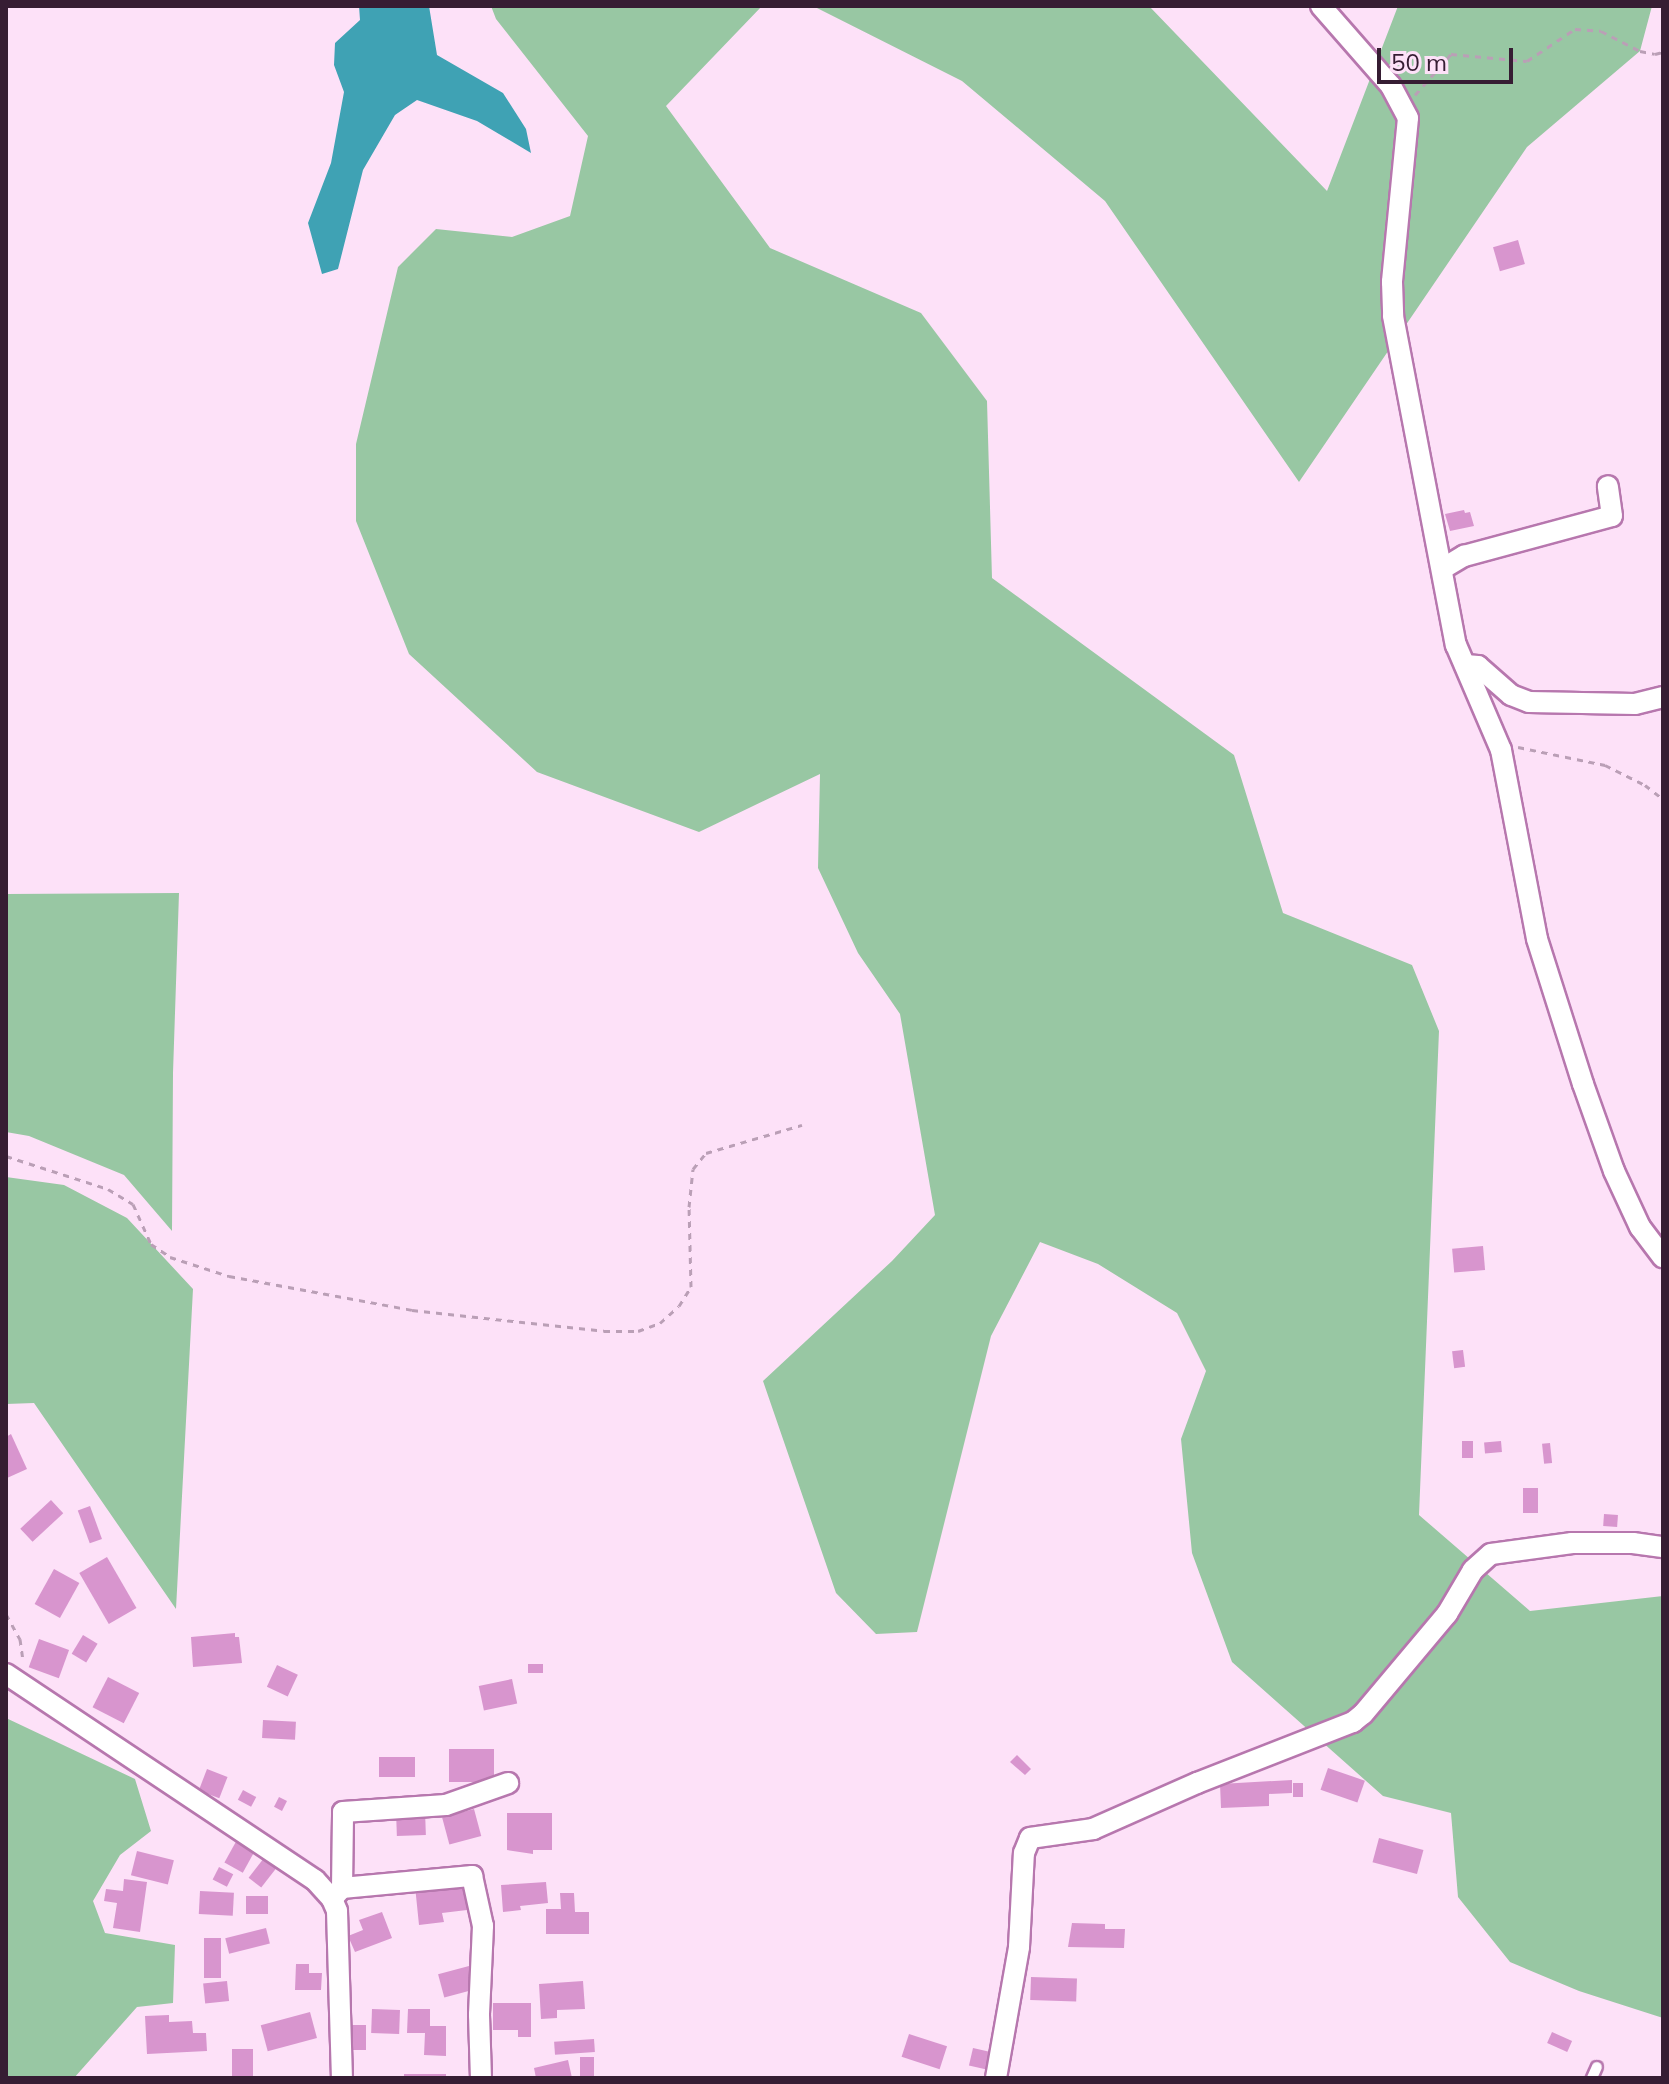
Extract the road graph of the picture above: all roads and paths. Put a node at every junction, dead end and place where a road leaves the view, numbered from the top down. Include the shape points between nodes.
1 (1321, 6) edge
2 (1663, 52) edge
3 (1404, 105) junction
4 (1608, 486) dead end
5 (1442, 569) junction
6 (1465, 665) junction
7 (1663, 697) edge
8 (1501, 750) junction
9 (1663, 799) edge
10 (802, 1125) dead end
11 (6, 1156) edge
12 (1663, 1257) edge
13 (1663, 1547) edge
14 (6, 1614) edge
15 (6, 1674) edge
16 (27, 1688) junction
17 (508, 1783) dead end
18 (337, 1894) junction
19 (1597, 2067) dead end
20 (342, 2078) edge
21 (481, 2078) edge
22 (996, 2078) edge
23 (1592, 2078) edge

1 - 3 street
2 - 3 path via 1640,51 1588,27 1575,29 1527,61 1451,54
3 - 5 street via 1408,118 1393,316
4 - 5 street via 1612,516 1464,556
5 - 6 street via 1456,645
6 - 7 street via 1478,666 1511,695 1529,702 1635,704
6 - 8 street
8 - 9 path via 1534,748 1605,765
8 - 12 street via 1537,939 1583,1084 1614,1171 1640,1227
10 - 11 path via 706,1153 693,1169 691,1287 660,1323 638,1331 412,1310 229,1276 160,1251 151,1244 133,1204 108,1189
13 - 22 street via 1572,1543 1491,1554 1473,1570 1447,1614 1353,1722 1093,1829 1030,1838 1024,1853 1019,1947
14 - 16 path via 20,1639
15 - 16 street
16 - 18 street
17 - 18 street via 446,1805 343,1812
18 - 20 street
18 - 21 street via 472,1876 483,1926
19 - 23 lane

